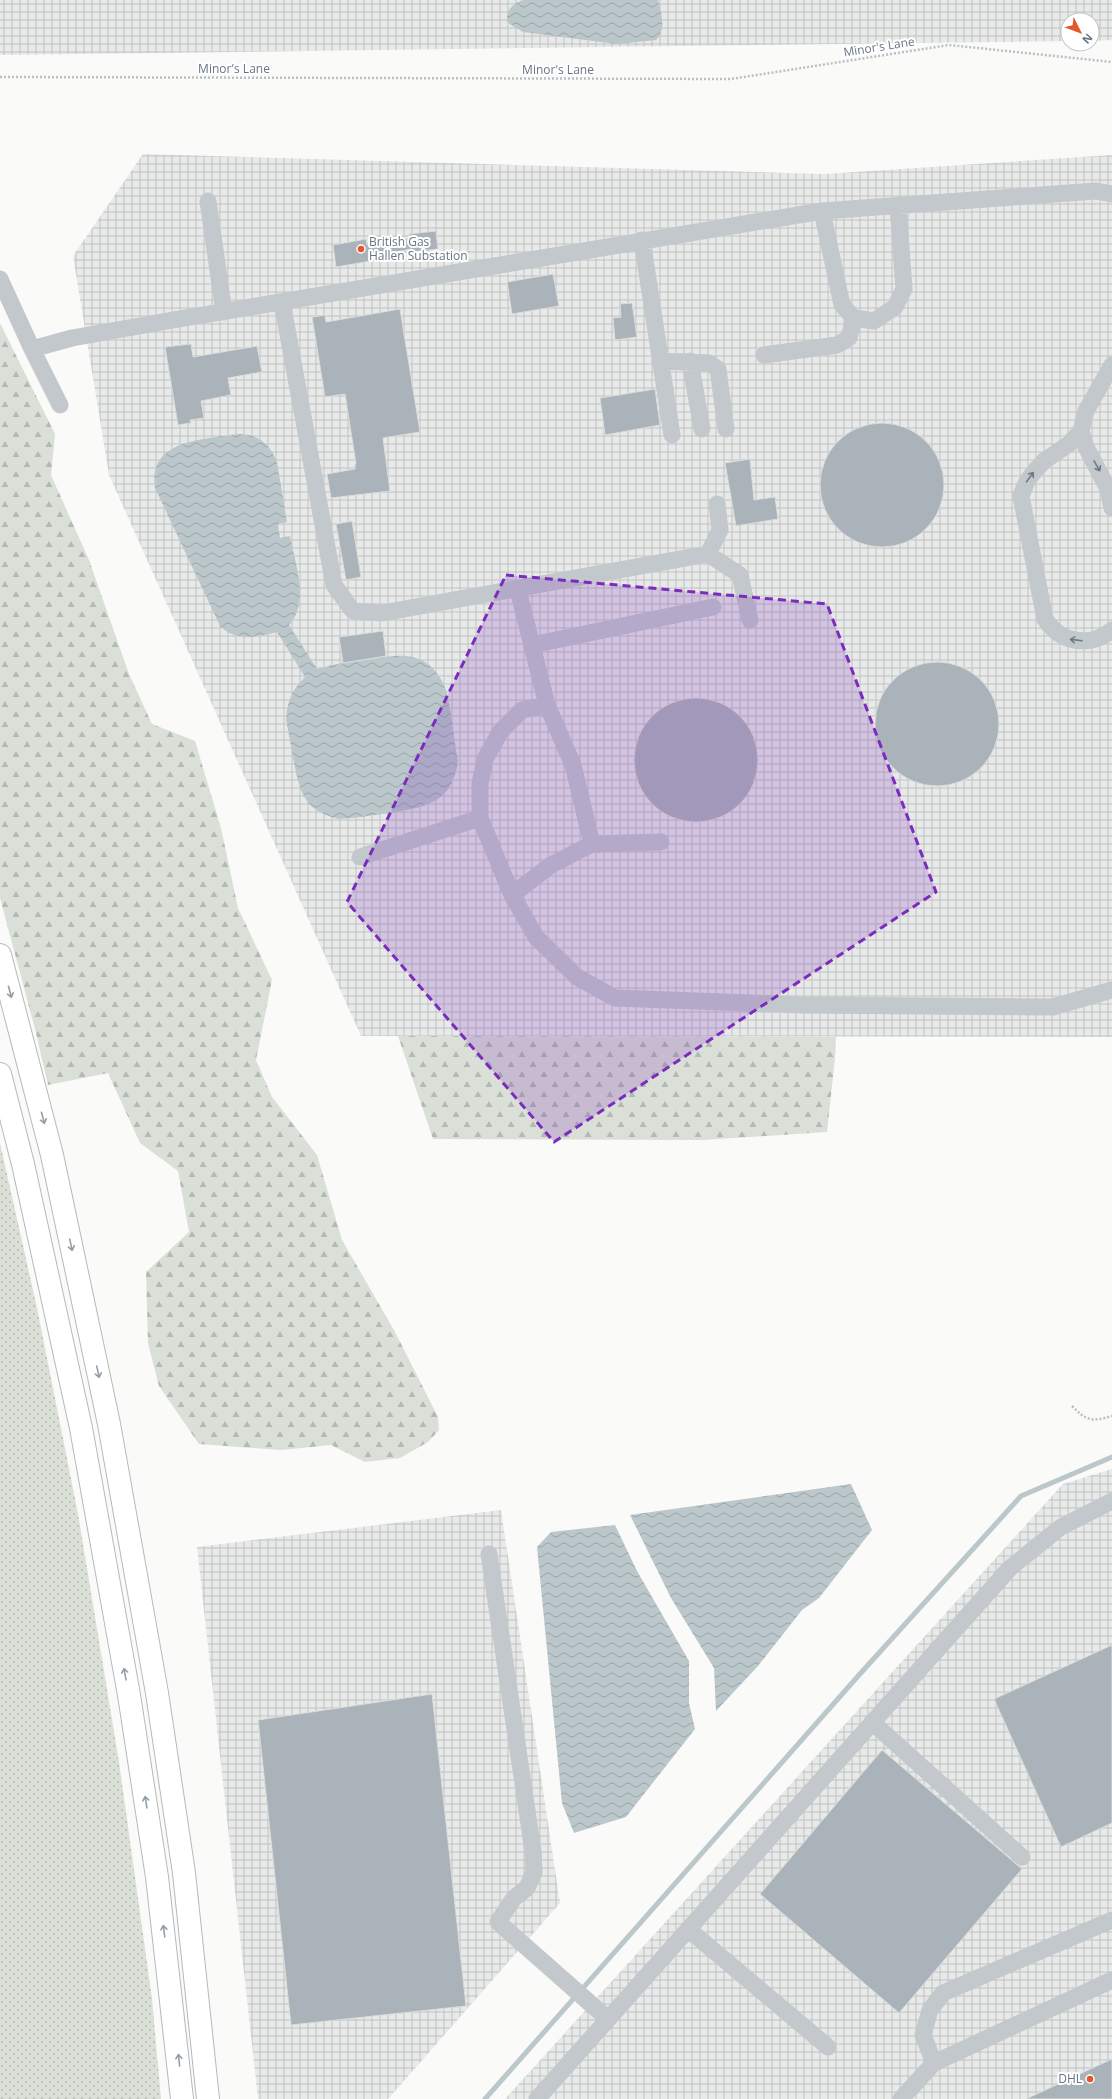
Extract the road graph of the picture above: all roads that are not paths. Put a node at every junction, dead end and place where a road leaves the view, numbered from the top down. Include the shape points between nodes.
1 (1112, 194) edge
2 (208, 201) dead end
3 (898, 207) junction
4 (822, 211) junction
5 (642, 240) junction
6 (0, 279) edge
7 (282, 302) junction
8 (224, 312) junction
9 (854, 318) junction
10 (32, 348) junction
11 (764, 355) dead end
12 (660, 361) junction
13 (690, 361) junction
14 (1112, 365) edge
15 (60, 405) dead end
16 (702, 429) dead end
17 (726, 429) dead end
18 (1081, 431) junction
19 (672, 435) dead end
20 (717, 504) dead end
21 (1112, 508) edge
22 (708, 554) junction
23 (518, 590) junction
24 (713, 607) dead end
25 (750, 620) dead end
26 (1112, 630) edge
27 (532, 645) junction
28 (547, 705) junction
29 (480, 818) junction
30 (661, 842) dead end
31 (592, 844) junction
32 (360, 857) dead end
33 (512, 895) junction
34 (0, 955) edge
35 (1112, 990) edge
36 (0, 1074) edge
37 (1112, 1501) edge
38 (489, 1554) dead end
39 (872, 1722) junction
40 (1022, 1857) dead end
41 (1112, 1920) edge
42 (688, 1929) junction
43 (1112, 1980) edge
44 (608, 2019) junction
45 (828, 2047) dead end
46 (934, 2063) junction
47 (182, 2099) edge
48 (208, 2099) edge
49 (536, 2099) edge
50 (901, 2099) edge

1 - 3 street via 1096,191
2 - 8 street
3 - 4 street
3 - 9 street via 904,289 895,307 874,321
4 - 5 street
4 - 9 street via 842,305
5 - 7 street
5 - 12 street
6 - 10 street
7 - 8 street
7 - 23 street via 334,585 353,611 382,613
8 - 10 street
9 - 11 street via 848,338 837,345
10 - 15 street
12 - 13 street
12 - 19 street
13 - 16 street
13 - 17 street via 709,362 718,369
14 - 18 street via 1086,411
18 -> 21 street via 1086,447 1108,489
26 -> 18 street via 1088,641 1071,640 1056,633 1045,620 1021,496 1026,481 1033,473 1070,444
20 - 22 street via 720,530
22 - 23 street
22 - 25 street via 740,575
23 - 27 street
24 - 27 street
27 - 28 street
28 - 29 street via 522,710 500,732 485,759 480,784
28 - 31 street via 573,765
29 - 32 street
29 - 33 street
30 - 31 street
31 - 33 street via 551,865
33 - 35 street via 536,937 577,977 615,998 801,1005 1054,1007
34 -> 48 highway via 52,1155 110,1431 157,1693 184,1873
47 -> 36 highway via 157,1877 81,1428 23,1164
37 - 39 street via 1061,1527 1010,1568
38 - 44 street via 534,1872 527,1888 514,1898 498,1922
39 - 40 street
39 - 42 street
41 - 46 street via 942,1994 930,2010 923,2035
42 - 44 street
42 - 45 street
43 - 46 street
44 - 49 street
46 - 50 street

